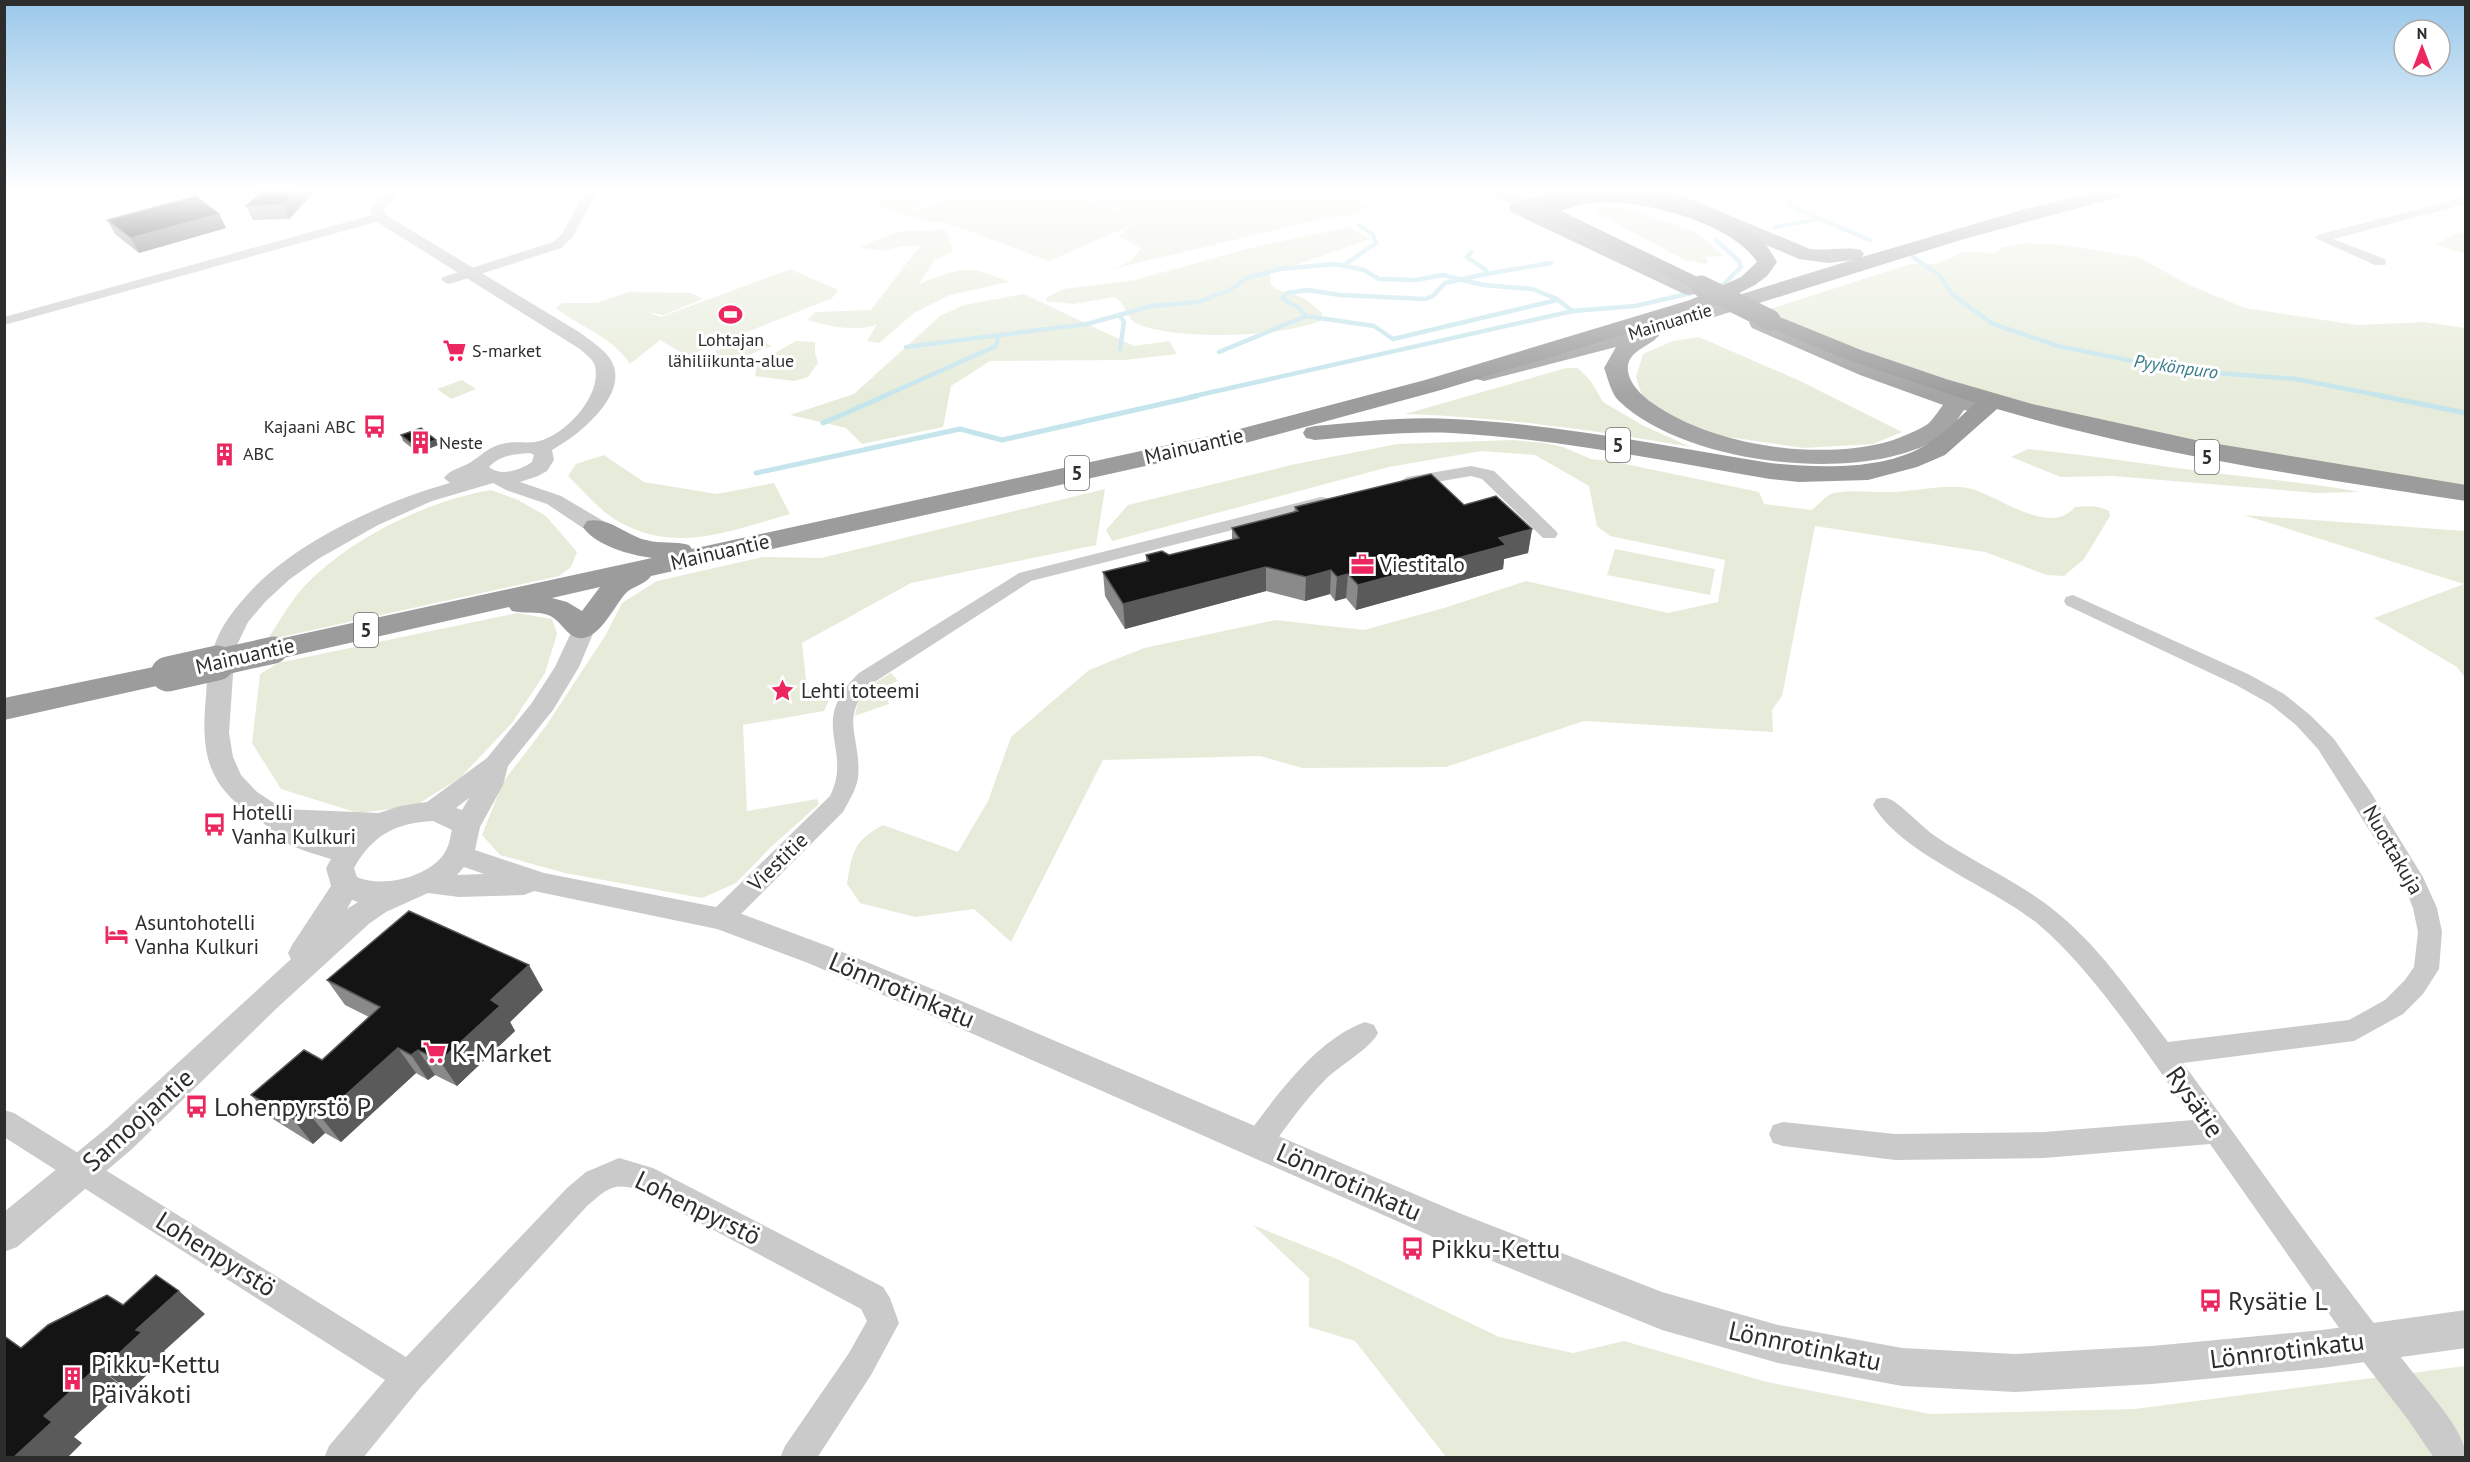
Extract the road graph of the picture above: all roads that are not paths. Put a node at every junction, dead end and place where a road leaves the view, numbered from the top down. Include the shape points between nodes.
1 (223, 260) edge
2 (450, 260) edge
3 (510, 260) edge
4 (1631, 260) edge
5 (1766, 260) edge
6 (1837, 260) edge
7 (1872, 260) edge
8 (2375, 260) edge
9 (2380, 262) dead end
10 (471, 273) junction
11 (448, 280) dead end
12 (1696, 293) junction
13 (4, 321) edge
14 (1764, 321) joint
15 (1670, 322) junction
16 (1433, 385) junction
17 (1975, 401) junction
18 (1231, 439) junction
19 (539, 457) junction
20 (490, 474) junction
21 (1385, 487) edge
22 (2466, 493) edge
23 (1340, 498) edge
24 (554, 500) junction
25 (597, 527) junction
26 (1549, 534) dead end
27 (788, 537) junction
28 (653, 567) junction
29 (576, 585) junction
30 (2073, 601) dead end
31 (458, 610) junction
32 (583, 629) junction
33 (4, 710) edge
34 (496, 764) junction
35 (1884, 805) dead end
36 (433, 811) junction
37 (278, 819) junction
38 (378, 823) junction
39 (466, 827) junction
40 (345, 853) junction
41 (459, 855) junction
42 (542, 883) junction
43 (346, 885) junction
44 (418, 886) junction
45 (721, 918) junction
46 (266, 999) junction
47 (1365, 1032) dead end
48 (2162, 1054) junction
49 (4, 1122) edge
50 (2215, 1131) junction
51 (1783, 1134) dead end
52 (1258, 1143) junction
53 (82, 1170) junction
54 (4, 1235) edge
55 (2466, 1329) edge
56 (2367, 1341) junction
57 (409, 1377) junction
58 (2451, 1453) dead end
59 (341, 1458) edge
60 (797, 1458) edge

1 - 13 street
2 - 10 street
3 - 10 street
4 - 12 highway, 5
5 - 12 highway, 5 via 1760,272 1748,281
6 - 12 main road, Mainuantie
7 - 15 main road, Mainuantie
8 - 9 street
10 - 11 street
10 - 19 street via 586,345 603,362 606,372 600,399 575,428
12 - 14 highway, 5, bridge
12 - 16 highway, Mainuantie / 5
14 - 17 main road, 5 via 1876,372
15 - 16 main road, Mainuantie via 1530,363
15 - 17 main road via 1620,357 1616,366 1618,384 1646,412 1685,432 1723,445 1820,458 1892,451 1925,436
16 - 18 highway, Mainuantie / 5
17 - 18 highway, 5 via 1970,419 1936,450 1868,472 1830,474 1770,471 1589,440 1451,426
17 - 22 highway, 5 via 2112,439 2230,461
18 - 27 highway, Mainuantie / 5
19 - 20 street via 520,476
19 - 20 street via 526,446 507,449 489,456
19 - 24 street
20 - 24 street
20 - 37 street via 463,488 426,497 344,534 287,570 243,615 225,645 216,724 218,753 229,779 246,799
21 - 26 street via 1471,471 1488,475
23 - 45 street, Viestitie via 1025,577 856,686 841,711 847,778 835,806
24 - 25 street
25 - 27 highway via 630,546 652,551 685,551
25 - 29 highway via 602,545 599,565
27 - 28 highway, Mainuantie / 5
28 - 29 highway, Mainuantie / 5
28 - 32 highway via 617,585
29 - 31 highway, Mainuantie / 5
30 - 48 street, Nuottakuja via 2243,680 2277,699 2303,720 2326,744 2415,883 2430,932 2426,969 2414,987 2394,1007 2354,1030
31 - 32 highway via 540,604 568,612
31 - 33 highway, Mainuantie / 5, bridge
32 - 34 street via 567,667 540,710
34 - 36 street
34 - 39 street via 490,785
35 - 48 street, Rysätie via 1910,830 1947,856 2047,918 2100,972
36 - 38 street
36 - 39 street via 445,813
37 - 38 street
37 - 40 street via 295,834
38 - 40 street
39 - 41 street via 467,837
40 - 43 street via 340,870
41 - 42 street, Lönnrotinkatu
41 - 44 street
42 - 44 street, Lönnrotinkatu
42 - 45 street, Lönnrotinkatu
43 - 44 street via 375,895
43 - 46 street, Samoojantie via 305,951
44 - 46 street, Samoojantie via 360,915
45 - 52 street, Lönnrotinkatu via 930,1001
46 - 53 street, Samoojantie
47 - 52 street via 1313,1072
48 - 50 street, Rysätie
49 - 53 street, Lohenpyrstö
50 - 51 street via 2044,1145 1918,1147
50 - 56 street, Rysätie
52 - 56 street, Lönnrotinkatu via 1662,1311 1778,1344 1902,1367 2026,1373 2163,1364
53 - 54 street, Samoojantie
53 - 57 street, Lohenpyrstö
55 - 56 street, Lönnrotinkatu
56 - 58 street, Rysätie
57 - 59 street, Lohenpyrstö
57 - 60 street, Lohenpyrstö via 577,1197 596,1181 619,1171 643,1177 876,1303 883,1323

